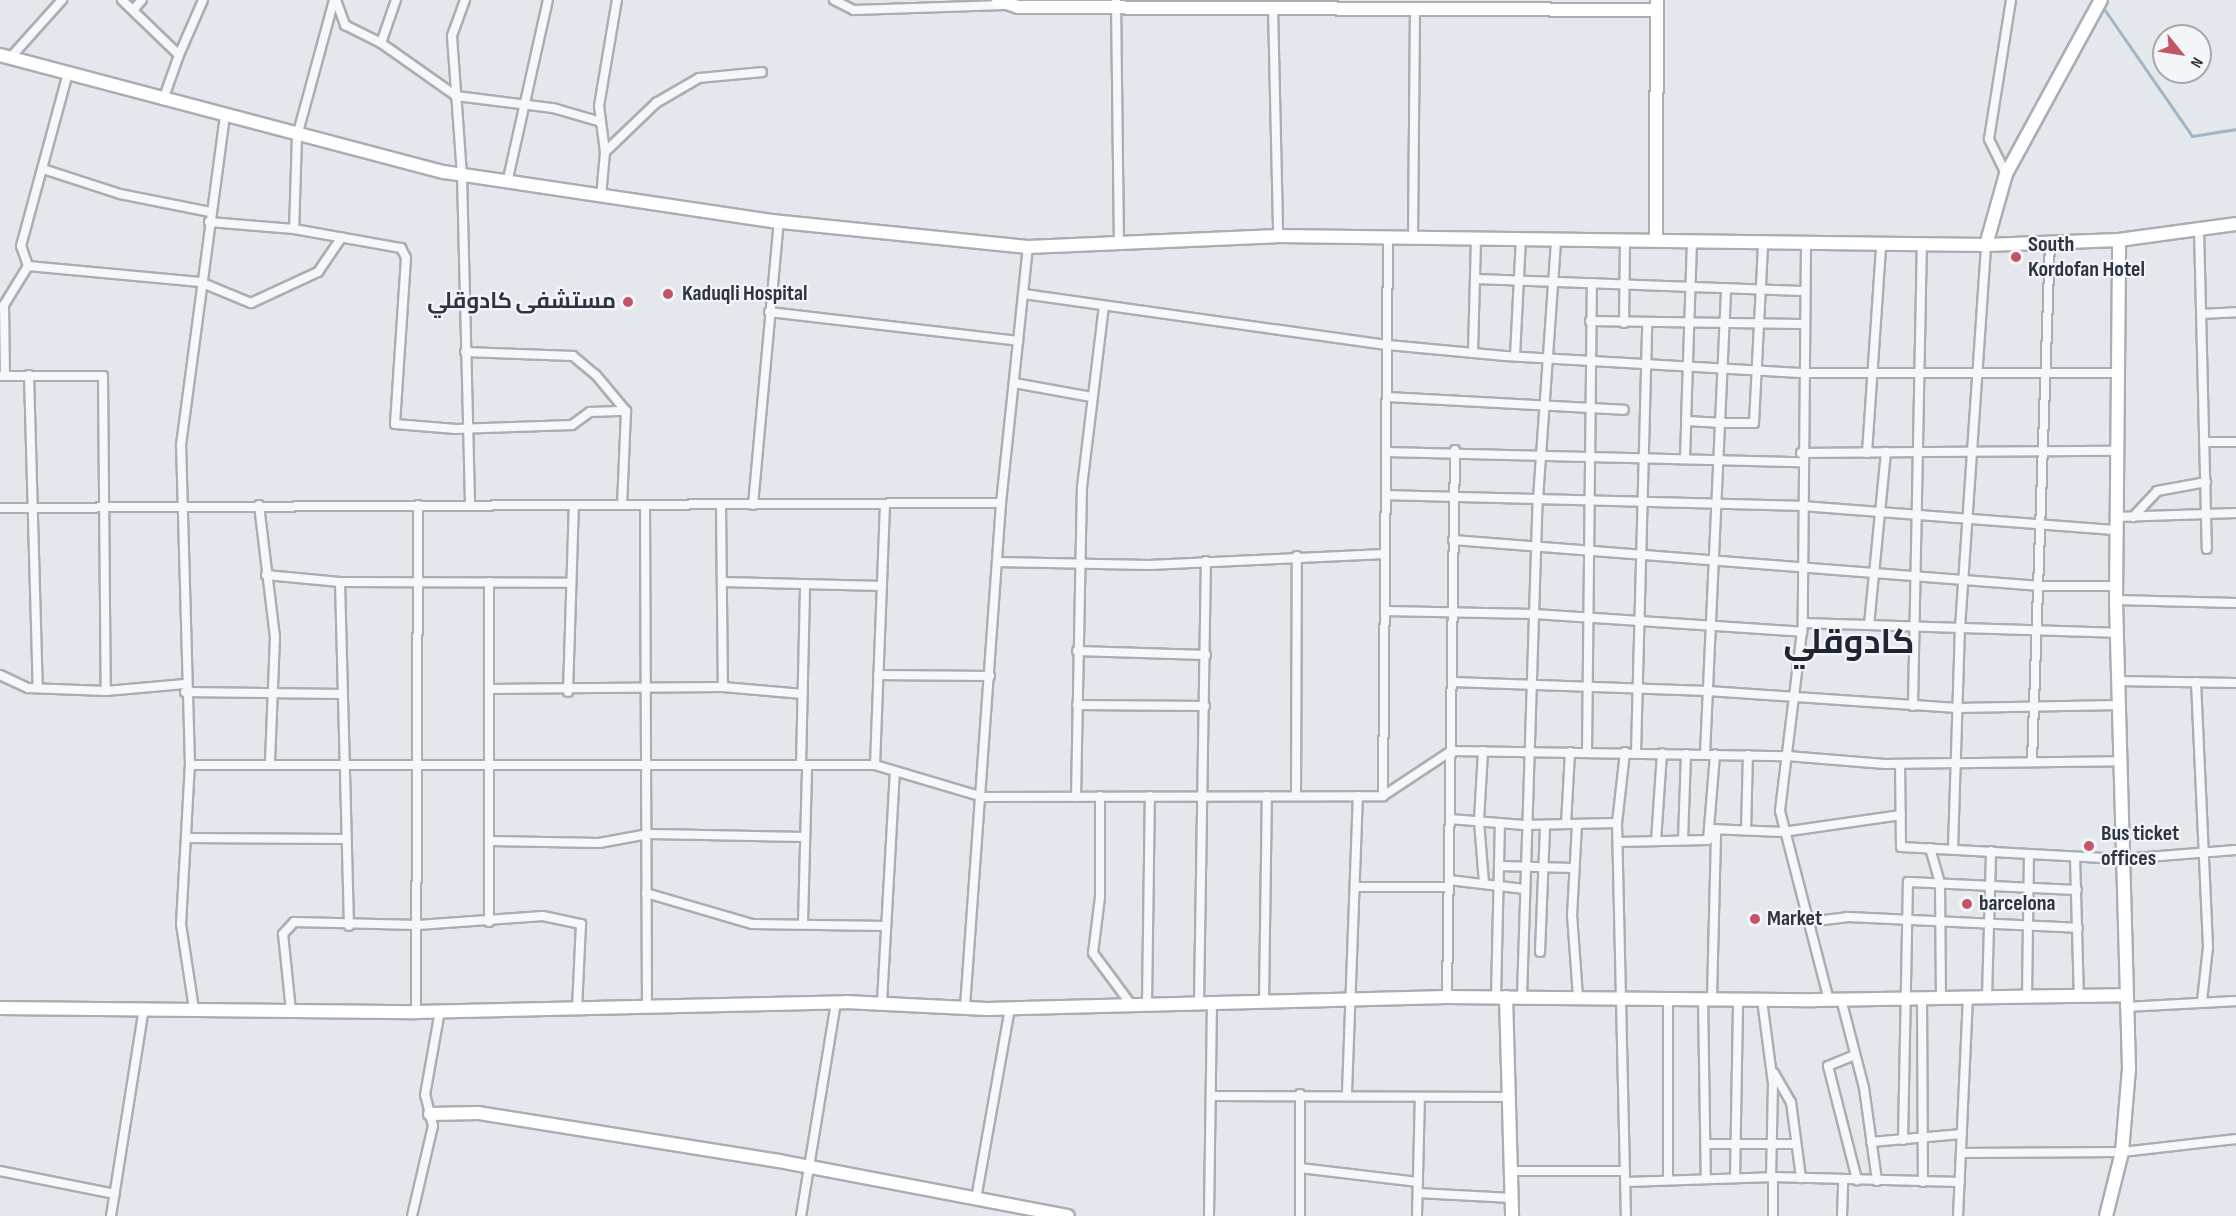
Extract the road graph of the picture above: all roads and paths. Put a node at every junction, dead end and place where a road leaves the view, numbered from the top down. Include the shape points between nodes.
1 (62, 0) edge
2 (122, 0) edge
3 (142, 0) edge
4 (203, 0) edge
5 (335, 0) edge
6 (396, 0) edge
7 (465, 0) edge
8 (548, 0) edge
9 (617, 0) edge
10 (834, 0) edge
11 (2011, 0) edge
12 (2101, 0) edge
13 (1001, 2) edge
14 (1116, 4) edge
15 (1309, 4) edge
16 (1657, 5) edge
17 (1274, 7) junction
18 (1415, 9) junction
19 (133, 10) junction
20 (381, 43) junction
21 (179, 55) junction
22 (5, 56) edge
23 (762, 72) dead end
24 (68, 73) junction
25 (456, 96) junction
26 (163, 99) junction
27 (526, 105) junction
28 (225, 116) junction
29 (601, 122) junction
30 (297, 136) junction
31 (605, 152) junction
32 (43, 169) junction
33 (2006, 174) junction
34 (462, 175) junction
35 (507, 183) junction
36 (601, 197) junction
37 (210, 212) junction
38 (209, 222) junction
39 (779, 222) junction
40 (2236, 224) edge
41 (294, 229) junction
42 (2199, 229) junction
43 (1278, 236) junction
44 (342, 237) junction
45 (1388, 238) junction
46 (1413, 238) junction
47 (1476, 238) junction
48 (1521, 239) junction
49 (1557, 239) junction
50 (1625, 240) junction
51 (1656, 240) junction
52 (2119, 240) junction
53 (1692, 241) junction
54 (2050, 242) junction
55 (1763, 243) junction
56 (1119, 244) junction
57 (1806, 245) junction
58 (1881, 245) junction
59 (1922, 245) junction
60 (1986, 245) junction
61 (1028, 247) junction
62 (28, 266) junction
63 (1476, 279) junction
64 (1517, 281) junction
65 (200, 282) junction
66 (1553, 282) junction
67 (1592, 284) junction
68 (1624, 284) junction
69 (1690, 287) junction
70 (1726, 288) junction
71 (1762, 291) junction
72 (1802, 291) junction
73 (1024, 294) junction
74 (1104, 306) junction
75 (770, 312) junction
76 (2236, 312) edge
77 (2201, 314) junction
78 (1590, 321) junction
79 (1624, 323) junction
80 (1647, 324) junction
81 (1762, 324) junction
82 (1801, 324) junction
83 (1687, 326) junction
84 (1722, 326) junction
85 (1018, 341) junction
86 (1388, 345) junction
87 (465, 352) junction
88 (1473, 353) junction
89 (1515, 356) junction
90 (1551, 358) junction
91 (1590, 360) junction
92 (1645, 364) junction
93 (1689, 366) junction
94 (1719, 368) junction
95 (1760, 370) junction
96 (1801, 373) junction
97 (2119, 373) junction
98 (1873, 374) junction
99 (1920, 374) junction
100 (2048, 374) junction
101 (29, 375) junction
102 (1978, 375) junction
103 (2, 376) edge
104 (1014, 382) junction
105 (1092, 397) junction
106 (1387, 397) junction
107 (1545, 405) junction
108 (1590, 409) junction
109 (1624, 410) dead end
110 (626, 411) junction
111 (1686, 421) junction
112 (1719, 423) junction
113 (468, 426) junction
114 (2204, 442) junction
115 (2236, 442) edge
116 (1455, 450) junction
117 (2117, 451) junction
118 (1386, 452) junction
119 (1886, 452) junction
120 (1918, 452) junction
121 (1972, 452) junction
122 (1543, 453) junction
123 (1867, 453) junction
124 (2046, 453) junction
125 (1592, 455) junction
126 (1645, 457) junction
127 (1685, 457) junction
128 (1801, 458) junction
129 (1717, 459) junction
130 (2206, 482) junction
131 (1386, 495) junction
132 (1454, 497) junction
133 (1538, 499) junction
134 (1590, 501) junction
135 (1642, 502) junction
136 (1001, 503) junction
137 (1716, 504) junction
138 (102, 505) junction
139 (184, 505) junction
140 (259, 505) junction
141 (418, 505) junction
142 (470, 505) junction
143 (574, 505) junction
144 (622, 505) junction
145 (721, 505) junction
146 (885, 505) junction
147 (645, 506) junction
148 (753, 506) junction
149 (1802, 506) junction
150 (33, 507) junction
151 (0, 508) edge
152 (1881, 513) junction
153 (2236, 513) edge
154 (2207, 514) junction
155 (1919, 517) junction
156 (2117, 517) junction
157 (2133, 517) junction
158 (1967, 521) junction
159 (2043, 526) junction
160 (2117, 530) junction
161 (1453, 540) junction
162 (1538, 542) junction
163 (1589, 549) junction
164 (2207, 549) dead end
165 (1641, 554) junction
166 (1385, 555) junction
167 (1297, 556) junction
168 (1206, 561) junction
169 (1713, 561) junction
170 (997, 562) junction
171 (1080, 564) junction
172 (1802, 567) junction
173 (1874, 572) junction
174 (266, 575) junction
175 (1916, 576) junction
176 (1963, 579) junction
177 (418, 580) junction
178 (340, 582) junction
179 (489, 582) junction
180 (722, 582) junction
181 (571, 583) junction
182 (805, 584) junction
183 (882, 586) junction
184 (2040, 586) junction
185 (2116, 586) junction
186 (2116, 600) junction
187 (2236, 603) edge
188 (1452, 610) junction
189 (1385, 611) junction
190 (1534, 614) junction
191 (1588, 617) junction
192 (1639, 622) junction
193 (1711, 625) junction
194 (1869, 625) junction
195 (1915, 627) junction
196 (1802, 628) junction
197 (1960, 628) junction
198 (2038, 630) junction
199 (2116, 633) junction
200 (1077, 651) junction
201 (1206, 655) junction
202 (0, 675) edge
203 (878, 675) junction
204 (990, 676) junction
205 (2118, 681) junction
206 (1452, 682) junction
207 (2196, 682) junction
208 (2236, 683) edge
209 (1531, 684) junction
210 (1588, 685) junction
211 (649, 687) junction
212 (723, 687) junction
213 (38, 688) junction
214 (185, 688) junction
215 (490, 689) junction
216 (106, 691) junction
217 (274, 691) junction
218 (1638, 691) junction
219 (1708, 691) junction
220 (567, 692) junction
221 (343, 694) junction
222 (803, 694) junction
223 (1797, 697) junction
224 (1077, 705) junction
225 (2119, 705) junction
226 (1205, 706) junction
227 (1913, 706) junction
228 (1957, 708) junction
229 (2035, 710) junction
230 (1451, 751) junction
231 (1483, 751) junction
232 (1529, 752) junction
233 (1570, 752) junction
234 (1587, 752) junction
235 (1625, 752) junction
236 (1636, 753) junction
237 (1662, 753) junction
238 (1686, 754) junction
239 (1710, 754) junction
240 (1748, 755) junction
241 (1786, 756) junction
242 (2120, 761) junction
243 (2032, 762) junction
244 (270, 763) junction
245 (1955, 763) junction
246 (1900, 764) junction
247 (190, 765) junction
248 (344, 765) junction
249 (417, 765) junction
250 (488, 765) junction
251 (650, 765) junction
252 (804, 765) junction
253 (875, 765) junction
254 (895, 771) junction
255 (1100, 796) junction
256 (1150, 796) junction
257 (1204, 796) junction
258 (1267, 796) junction
259 (1296, 796) junction
260 (1358, 796) junction
261 (1383, 796) junction
262 (983, 797) junction
263 (1076, 797) junction
264 (1901, 815) junction
265 (1450, 819) junction
266 (1479, 821) junction
267 (1500, 823) junction
268 (1617, 823) junction
269 (1566, 824) junction
270 (1576, 824) junction
271 (1524, 825) junction
272 (1545, 825) junction
273 (1713, 829) junction
274 (1746, 830) junction
275 (1783, 832) junction
276 (648, 834) junction
277 (803, 837) junction
278 (186, 838) junction
279 (344, 839) junction
280 (1683, 840) junction
281 (491, 841) junction
282 (1656, 841) junction
283 (1618, 842) junction
284 (1930, 848) junction
285 (1953, 849) junction
286 (2236, 850) edge
287 (1991, 851) junction
288 (2204, 851) junction
289 (2029, 854) junction
290 (2075, 857) junction
291 (2122, 859) junction
292 (1499, 866) junction
293 (1524, 868) junction
294 (1543, 868) junction
295 (1573, 868) junction
296 (1484, 883) junction
297 (1940, 883) junction
298 (1449, 884) junction
299 (1498, 886) junction
300 (1990, 886) junction
301 (1355, 887) junction
302 (2029, 887) junction
303 (1524, 889) junction
304 (2077, 890) junction
305 (646, 893) junction
306 (1942, 921) junction
307 (489, 922) junction
308 (1808, 922) junction
309 (1904, 922) junction
310 (1988, 922) junction
311 (803, 923) junction
312 (2029, 924) junction
313 (418, 925) junction
314 (349, 926) junction
315 (885, 926) junction
316 (2078, 928) junction
317 (1540, 952) dead end
318 (1624, 996) junction
319 (2027, 996) junction
320 (2079, 996) junction
321 (1447, 997) junction
322 (1501, 997) junction
323 (1578, 997) junction
324 (1668, 997) junction
325 (1941, 997) junction
326 (1968, 997) junction
327 (1987, 997) junction
328 (1522, 998) junction
329 (1707, 998) junction
330 (1904, 998) junction
331 (1922, 998) junction
332 (1738, 999) junction
333 (1351, 1000) junction
334 (1762, 1000) junction
335 (1835, 1000) junction
336 (1264, 1001) junction
337 (2125, 1001) junction
338 (2202, 1001) junction
339 (2236, 1001) edge
340 (836, 1002) junction
341 (882, 1002) junction
342 (1206, 1002) junction
343 (1130, 1003) junction
344 (1147, 1003) junction
345 (647, 1006) junction
346 (965, 1007) junction
347 (0, 1008) edge
348 (144, 1008) junction
349 (577, 1008) junction
350 (1010, 1008) junction
351 (194, 1009) junction
352 (291, 1011) junction
353 (440, 1011) junction
354 (416, 1012) junction
355 (1855, 1055) junction
356 (1771, 1067) junction
357 (1347, 1093) junction
358 (1300, 1094) junction
359 (1211, 1096) junction
360 (1420, 1096) junction
361 (1510, 1097) junction
362 (430, 1114) junction
363 (1962, 1134) junction
364 (1923, 1138) junction
365 (2236, 1139) edge
366 (1903, 1140) junction
367 (1872, 1142) junction
368 (1736, 1143) junction
369 (1706, 1144) junction
370 (1772, 1144) junction
371 (1796, 1144) junction
372 (2122, 1152) junction
373 (1961, 1153) junction
374 (809, 1167) junction
375 (1300, 1168) junction
376 (1512, 1171) junction
377 (1626, 1171) junction
378 (0, 1172) edge
379 (1772, 1177) junction
380 (1735, 1178) junction
381 (1801, 1178) junction
382 (1706, 1179) junction
383 (1843, 1179) junction
384 (1668, 1180) junction
385 (1857, 1180) junction
386 (1877, 1181) junction
387 (1418, 1182) junction
388 (1626, 1182) junction
389 (1923, 1182) junction
390 (1960, 1182) junction
391 (1418, 1192) junction
392 (115, 1194) junction
393 (1512, 1198) junction
394 (976, 1199) junction
395 (111, 1216) edge
396 (412, 1216) edge
397 (801, 1216) edge
398 (1068, 1216) edge
399 (1209, 1216) edge
400 (1300, 1216) edge
401 (1417, 1216) edge
402 (1512, 1216) edge
403 (1626, 1216) edge
404 (1773, 1216) edge
405 (1842, 1216) edge
406 (1958, 1216) edge
407 (2106, 1216) edge

1 - 22 street
2 - 19 street
3 - 19 street
4 - 21 street
5 - 20 street via 345,25
5 - 30 street
6 - 20 street
7 - 25 street via 452,36
8 - 27 street
9 - 29 street
10 - 13 street via 854,10
11 - 33 street via 1989,138
12 - 33 street
13 - 14 street
14 - 17 street
14 - 56 street
15 - 17 street
15 - 18 street
16 - 18 street
16 - 51 street
17 - 43 street
18 - 46 street
19 - 21 street
20 - 25 street
21 - 26 street
22 - 24 street
23 - 31 street via 699,78 656,103
24 - 26 street
24 - 32 street
25 - 27 street
25 - 34 street
26 - 28 street
27 - 29 street
27 - 35 street
28 - 30 street
28 - 37 street
29 - 31 street
30 - 34 street
30 - 41 street
31 - 36 street
32 - 37 street via 120,194
32 - 62 street via 21,246
33 - 60 street
34 - 35 street
34 - 87 street
35 - 36 street
36 - 39 street
37 - 38 street
38 - 41 street
38 - 65 street
39 - 61 street
39 - 75 street
40 - 42 street
41 - 44 street
42 - 52 street
42 - 77 street
43 - 45 street
43 - 56 street
44 - 65 street via 318,272 251,303
44 - 113 street via 401,248 405,258 395,424
45 - 46 street
45 - 86 street
46 - 47 street
47 - 48 street
47 - 63 street
48 - 49 street
48 - 64 street
49 - 50 street
49 - 66 street
50 - 51 street
50 - 68 street
51 - 53 street
52 - 54 street
52 - 97 street
53 - 55 street
53 - 69 street
54 - 60 street
54 - 100 street
55 - 57 street
55 - 71 street
56 - 61 street
57 - 58 street
57 - 72 street
58 - 59 street
58 - 98 street
59 - 60 street
59 - 99 street
60 - 102 street
61 - 73 street
62 - 65 street
62 - 103 street via 4,305
63 - 64 street
63 - 88 street
64 - 66 street
64 - 89 street
65 - 139 street via 181,445
66 - 67 street
66 - 90 street
67 - 68 street
67 - 78 street
68 - 69 street
68 - 79 street
69 - 70 street
69 - 83 street
70 - 71 street
70 - 84 street
71 - 72 street
71 - 81 street
72 - 82 street
73 - 74 street
73 - 85 street
74 - 86 street
74 - 105 street
75 - 85 street
75 - 148 street
76 - 77 street
77 - 114 street
78 - 79 street
78 - 91 street
79 - 80 street
80 - 83 street
80 - 92 street
81 - 82 street
81 - 84 street
81 - 95 street
82 - 96 street
83 - 84 street
83 - 93 street
84 - 94 street
85 - 104 street
86 - 88 street
86 - 106 street
87 - 110 street via 573,356
87 - 113 street
88 - 89 street
89 - 90 street
90 - 91 street
90 - 107 street
91 - 92 street
91 - 108 street
92 - 93 street
92 - 126 street
93 - 94 street
93 - 111 street
94 - 95 street
94 - 112 street
95 - 96 street
95 - 112 street via 1754,423
96 - 98 street
96 - 128 street
97 - 100 street
97 - 117 street
98 - 99 street
98 - 123 street
99 - 102 street
99 - 120 street
100 - 102 street
100 - 124 street
101 - 103 street
101 - 138 street via 104,376
101 - 150 street
102 - 121 street
104 - 105 street
104 - 136 street
105 - 171 street
106 - 107 street
106 - 118 street
107 - 108 street
107 - 122 street
108 - 109 street
108 - 125 street
110 - 113 street via 590,412 572,425
110 - 144 street
111 - 112 street
111 - 127 street
112 - 129 street
113 - 142 street
114 - 115 street
114 - 130 street
116 - 118 street
116 - 122 street
116 - 132 street
117 - 124 street
117 - 156 street
118 - 131 street
119 - 120 street
119 - 123 street
119 - 152 street
120 - 121 street
120 - 155 street
121 - 124 street
121 - 158 street
122 - 125 street
122 - 133 street
123 - 128 street
124 - 159 street
125 - 126 street
125 - 134 street
126 - 127 street
126 - 135 street
127 - 129 street
128 - 129 street
128 - 149 street
129 - 137 street
130 - 154 street
130 - 157 street via 2157,491
131 - 132 street
131 - 166 street
132 - 133 street
132 - 161 street
133 - 134 street
133 - 162 street
134 - 135 street
134 - 163 street
135 - 137 street
135 - 165 street
136 - 146 street
136 - 170 street
137 - 149 street
137 - 169 street
138 - 139 street
138 - 150 street
138 - 216 street
139 - 140 street
139 - 214 street
140 - 141 street
140 - 174 street
141 - 142 street
141 - 177 street
142 - 143 street
143 - 144 street
143 - 181 street
144 - 147 street
145 - 147 street
145 - 148 street
145 - 180 street
146 - 148 street
146 - 183 street
147 - 211 street
149 - 152 street
149 - 172 street
150 - 151 street
150 - 213 street
152 - 155 street
152 - 173 street
153 - 154 street
154 - 157 street
154 - 164 street
155 - 158 street
155 - 175 street
156 - 157 street
156 - 160 street
158 - 159 street
158 - 176 street
159 - 160 street
159 - 184 street
160 - 185 street
161 - 162 street
161 - 188 street
162 - 163 street
162 - 190 street
163 - 165 street
163 - 191 street
165 - 169 street
165 - 192 street
166 - 167 street
166 - 189 street
167 - 168 street
167 - 259 street
168 - 171 street
168 - 201 street
169 - 172 street
169 - 193 street
170 - 171 street
170 - 204 street
171 - 200 street
172 - 173 street
172 - 196 street
173 - 175 street
173 - 194 street
174 - 178 street
174 - 217 street via 275,637
175 - 176 street
175 - 195 street
176 - 184 street
176 - 197 street
177 - 178 street
177 - 179 street
177 - 249 street
178 - 221 street
179 - 181 street
179 - 215 street
180 - 182 street
180 - 212 street
181 - 220 street
182 - 183 street
182 - 222 street
183 - 203 street
184 - 185 street
184 - 198 street
185 - 186 street
186 - 187 street
186 - 199 street
188 - 189 street
188 - 190 street
188 - 206 street
189 - 261 street
190 - 191 street
190 - 209 street
191 - 192 street
191 - 210 street
192 - 193 street
192 - 218 street
193 - 196 street
193 - 219 street
194 - 195 street
194 - 196 street
195 - 197 street
195 - 227 street
196 - 223 street
197 - 198 street
197 - 228 street
198 - 199 street
198 - 229 street
199 - 205 street
200 - 201 street
200 - 224 street
201 - 226 street
202 - 213 street
203 - 204 street
203 - 253 street
204 - 262 street
205 - 207 street
205 - 225 street
206 - 209 street
206 - 230 street
207 - 208 street
207 - 288 street
209 - 210 street
209 - 232 street
210 - 218 street
210 - 234 street
211 - 212 street
211 - 220 street
211 - 251 street
212 - 222 street
213 - 216 street
214 - 216 street
214 - 217 street
214 - 247 street
215 - 220 street
215 - 250 street
217 - 221 street
217 - 244 street
218 - 219 street
218 - 236 street
219 - 223 street
219 - 239 street
221 - 248 street
222 - 252 street
223 - 227 street
223 - 241 street
224 - 226 street
224 - 263 street
225 - 229 street
225 - 242 street
226 - 257 street
227 - 228 street
228 - 229 street
228 - 245 street
229 - 243 street
230 - 231 street
230 - 261 street
230 - 265 street
231 - 232 street
231 - 266 street
232 - 233 street
232 - 271 street
233 - 234 street
233 - 269 street
234 - 235 street
235 - 236 street
235 - 268 street
236 - 237 street
237 - 238 street
237 - 282 street
238 - 239 street
238 - 280 street
239 - 240 street
239 - 273 street
240 - 241 street
240 - 274 street
241 - 246 street
241 - 275 street
242 - 243 street
242 - 291 street
243 - 245 street
244 - 247 street
244 - 248 street
245 - 246 street
245 - 285 street
246 - 264 street
247 - 278 street
248 - 249 street
248 - 279 street
249 - 250 street
249 - 313 street
250 - 251 street
250 - 281 street
251 - 252 street
251 - 276 street
252 - 253 street
252 - 277 street
253 - 254 street
254 - 262 street
254 - 315 street
255 - 256 street
255 - 263 street
255 - 343 street via 1100,897 1093,953
256 - 257 street
256 - 344 street
257 - 258 street
257 - 342 street
258 - 259 street
258 - 336 street
259 - 260 street
260 - 261 street
260 - 301 street
262 - 263 street
262 - 346 street
264 - 275 street
264 - 284 street via 1901,847
265 - 266 street
265 - 298 street
266 - 267 street
266 - 296 street
267 - 271 street
267 - 292 street
268 - 270 street
268 - 283 street
269 - 270 street
269 - 272 street
270 - 295 street
271 - 272 street
271 - 293 street
272 - 294 street
273 - 274 street
273 - 280 street via 1708,840
273 - 329 street
274 - 275 street
275 - 308 street
276 - 277 street
276 - 281 street via 599,843
276 - 305 street
277 - 311 street
278 - 279 street
278 - 351 street via 181,924
279 - 314 street
280 - 282 street
281 - 307 street
282 - 283 street
283 - 318 street
284 - 285 street
284 - 297 street
285 - 287 street
286 - 288 street
287 - 289 street
287 - 300 street
288 - 291 street
288 - 338 street via 2208,947
289 - 290 street
289 - 302 street
290 - 291 street
290 - 304 street
291 - 337 street
292 - 293 street
292 - 299 street
293 - 294 street
293 - 303 street
294 - 295 street
294 - 317 street
295 - 323 street
296 - 298 street
296 - 299 street
297 - 300 street
297 - 306 street
297 - 309 street via 1908,882
298 - 301 street
298 - 321 street
299 - 303 street
299 - 322 street
300 - 302 street
300 - 310 street
301 - 333 street
302 - 304 street
302 - 312 street
303 - 328 street
304 - 316 street
305 - 311 street via 752,924
305 - 345 street
306 - 309 street
306 - 310 street
306 - 325 street
307 - 313 street
307 - 349 street via 543,916 581,924
308 - 309 street via 1847,917
308 - 335 street
309 - 330 street
310 - 312 street
310 - 327 street
311 - 315 street
312 - 316 street
312 - 319 street
313 - 314 street
313 - 354 street
314 - 352 street via 294,922 283,933
315 - 341 street
316 - 320 street
318 - 323 street
318 - 324 street
318 - 377 street
319 - 320 street
319 - 327 street
320 - 337 street
321 - 322 street
321 - 333 street
322 - 328 street
322 - 361 street
323 - 328 street
324 - 329 street
324 - 384 street
325 - 326 street
325 - 331 street
326 - 327 street
326 - 363 street
329 - 332 street
329 - 369 street
330 - 331 street
330 - 335 street
330 - 366 street
331 - 364 street
332 - 334 street
332 - 368 street
333 - 336 street
333 - 357 street
334 - 335 street
334 - 356 street
335 - 355 street
336 - 342 street
337 - 338 street
337 - 372 street via 2129,1068
338 - 339 street
340 - 341 street
340 - 345 street
340 - 374 street
341 - 346 street
342 - 344 street
342 - 359 street
343 - 344 street
343 - 350 street
345 - 349 street
346 - 350 street
347 - 348 street
348 - 351 street
348 - 392 street
349 - 353 street
350 - 394 street
351 - 352 street
352 - 354 street
353 - 354 street
353 - 362 street via 424,1095
355 - 367 street
355 - 385 street via 1828,1066 1850,1134
356 - 370 street
356 - 371 street via 1791,1102
357 - 358 street
357 - 360 street
358 - 359 street
358 - 375 street
359 - 399 street
360 - 361 street
360 - 387 street
361 - 376 street
362 - 374 street via 479,1113
362 - 396 street via 433,1126
363 - 364 street
363 - 373 street
364 - 366 street
364 - 389 street
365 - 372 street
366 - 367 street
367 - 386 street
368 - 369 street
368 - 370 street
368 - 380 street
369 - 382 street
370 - 371 street
370 - 379 street
371 - 381 street
372 - 373 street
372 - 407 street
373 - 390 street
374 - 394 street
374 - 397 street
375 - 387 street
375 - 400 street
376 - 377 street
376 - 393 street
377 - 388 street
378 - 392 street
379 - 380 street
379 - 381 street
379 - 404 street
380 - 382 street
381 - 383 street
382 - 384 street
383 - 385 street
383 - 405 street
384 - 388 street
385 - 386 street
386 - 389 street
387 - 391 street
388 - 403 street
389 - 390 street
390 - 406 street
391 - 393 street
391 - 401 street
392 - 395 street
393 - 402 street
394 - 398 street

